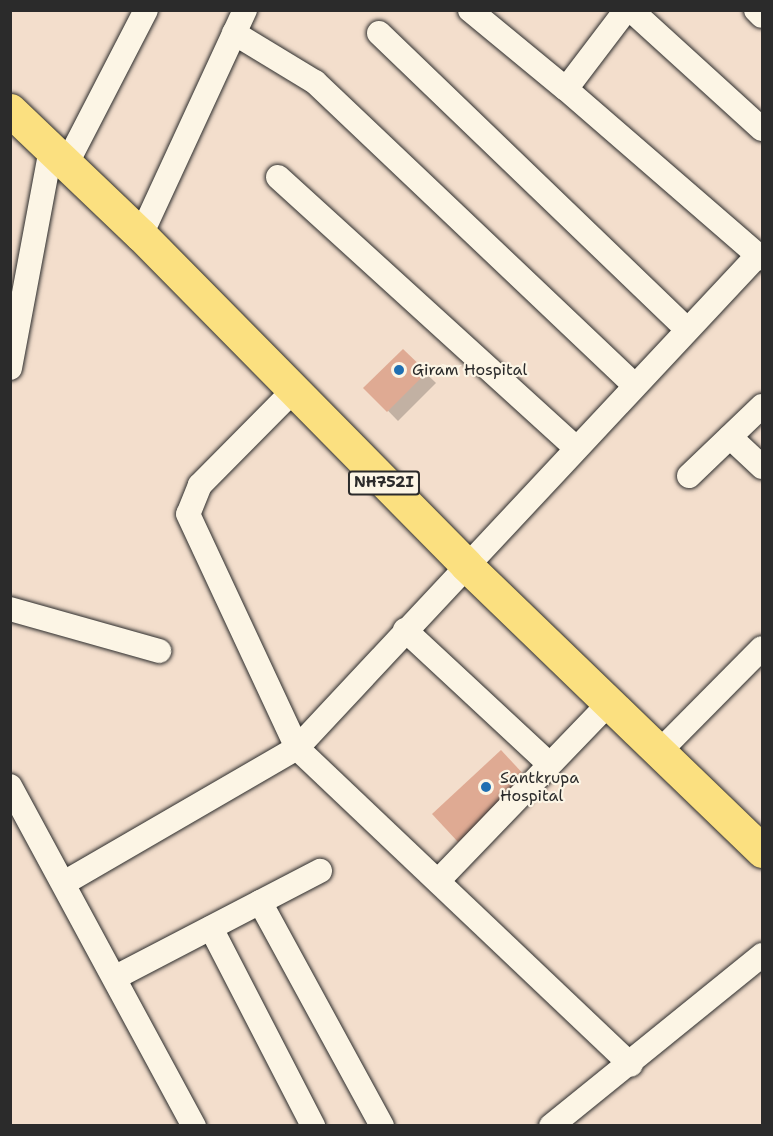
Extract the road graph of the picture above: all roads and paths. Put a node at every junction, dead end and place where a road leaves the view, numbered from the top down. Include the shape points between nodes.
1 (146, 10) edge
2 (245, 10) edge
3 (470, 10) edge
4 (626, 10) edge
5 (631, 10) edge
6 (756, 10) edge
7 (762, 16) edge
8 (234, 33) junction
9 (379, 33) dead end
10 (566, 89) junction
11 (10, 110) edge
12 (762, 129) edge
13 (59, 156) junction
14 (278, 177) dead end
15 (141, 235) junction
16 (760, 257) edge
17 (686, 328) junction
18 (10, 368) edge
19 (633, 384) junction
20 (294, 390) junction
21 (762, 406) edge
22 (730, 437) junction
23 (574, 446) junction
24 (762, 467) edge
25 (689, 476) dead end
26 (466, 565) junction
27 (10, 609) edge
28 (405, 630) junction
29 (762, 648) edge
30 (159, 651) dead end
31 (609, 703) junction
32 (297, 748) junction
33 (659, 752) junction
34 (548, 763) junction
35 (10, 786) edge
36 (762, 851) edge
37 (320, 871) dead end
38 (438, 881) junction
39 (63, 883) junction
40 (260, 902) junction
41 (211, 928) junction
42 (762, 955) edge
43 (116, 977) junction
44 (631, 1065) junction
45 (195, 1125) edge
46 (313, 1125) edge
47 (382, 1125) edge
48 (551, 1125) edge

1 - 13 street
2 - 8 street
3 - 10 street
4 - 10 street
5 - 12 street
6 - 7 street
8 - 15 street
8 - 19 street via 310,78
9 - 17 street
10 - 16 street
11 - 13 highway, NH752I
13 - 15 highway, NH752I
13 - 18 street
14 - 23 street
15 - 20 highway, NH752I
16 - 17 street
17 - 19 street
19 - 23 street
20 - 26 highway, NH752I
20 - 32 street via 200,485 188,514
21 - 22 street
22 - 24 street
22 - 25 street
23 - 26 street
26 - 28 street
26 - 31 highway, NH752I
27 - 30 street
28 - 32 street
28 - 34 street
29 - 33 street
31 - 33 highway, NH752I
31 - 34 street
32 - 38 street
32 - 39 street
33 - 36 highway, NH752I
34 - 38 street
35 - 39 street
37 - 40 street
38 - 44 street
39 - 43 street
40 - 41 street
40 - 47 street
41 - 43 street
41 - 46 street
42 - 44 street
43 - 45 street
44 - 48 street

